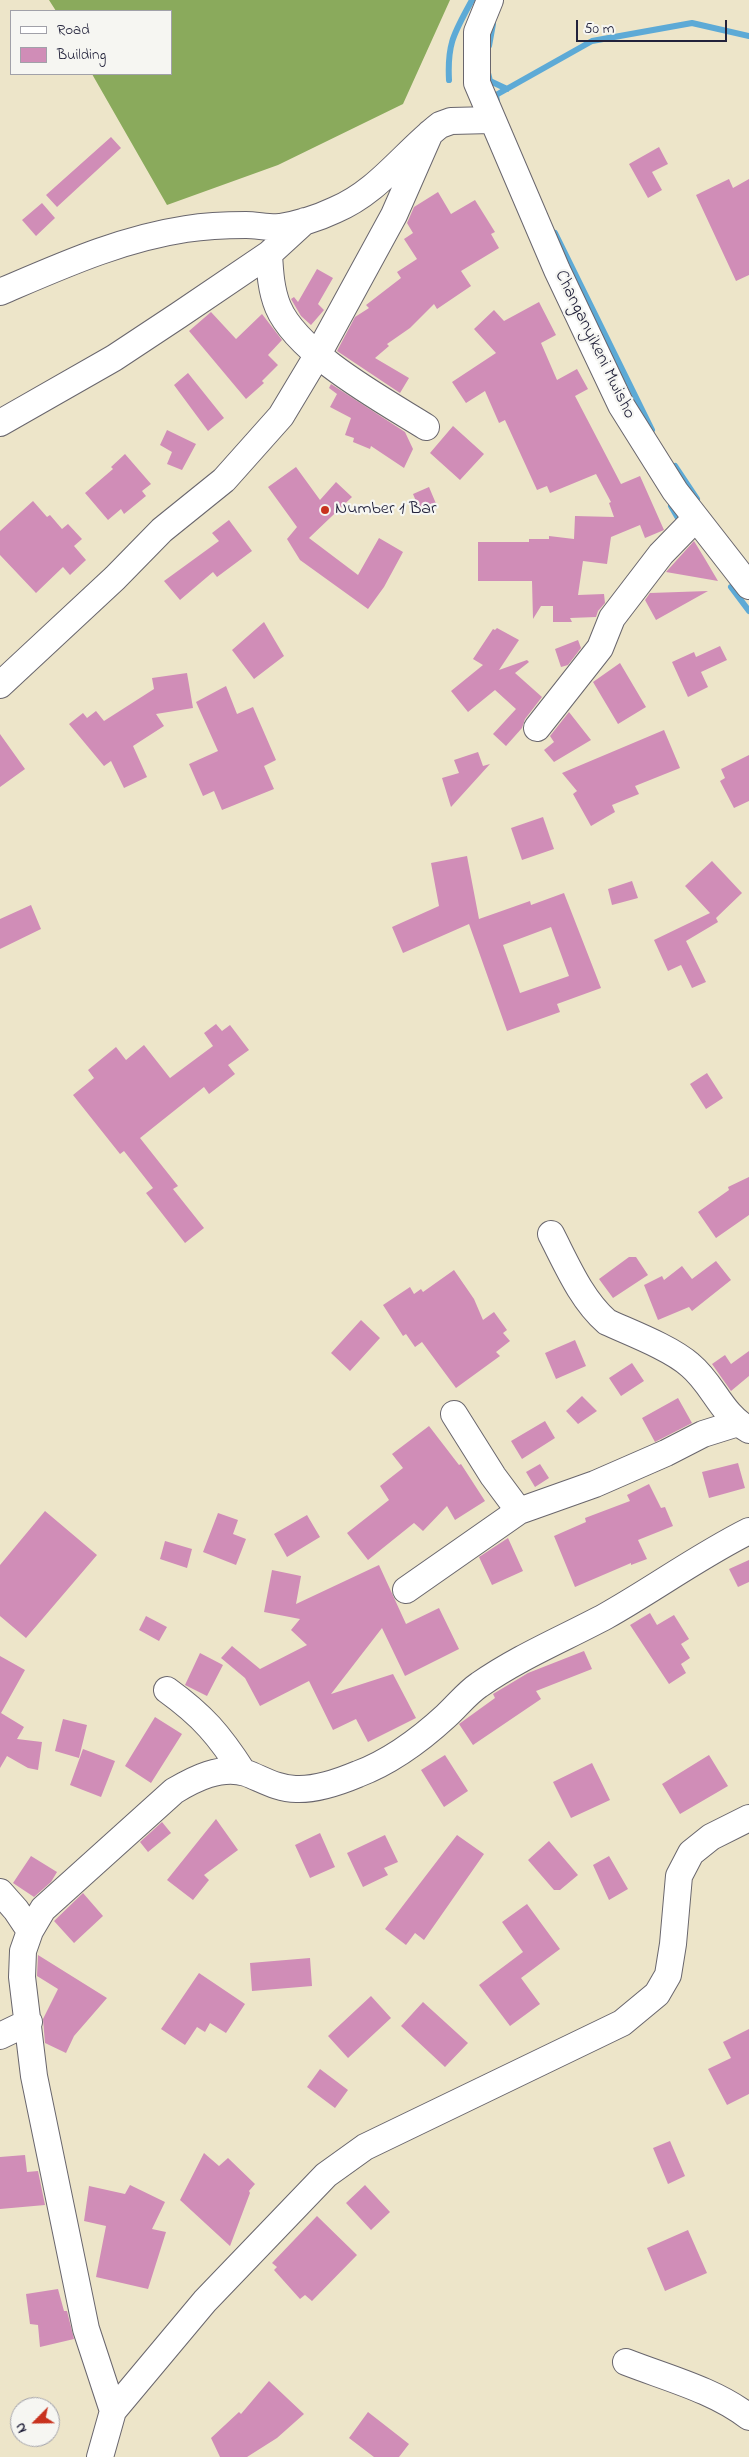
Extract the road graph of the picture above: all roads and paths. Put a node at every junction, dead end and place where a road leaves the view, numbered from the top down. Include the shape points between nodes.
1 (490, 0) edge
2 (492, 120) junction
3 (430, 133) junction
4 (305, 221) junction
5 (269, 254) junction
6 (0, 292) edge
7 (317, 356) junction
8 (0, 423) edge
9 (426, 427) dead end
10 (696, 518) junction
11 (749, 586) edge
12 (0, 684) edge
13 (537, 728) dead end
14 (551, 1234) dead end
15 (454, 1414) dead end
16 (743, 1427) edge
17 (519, 1511) junction
18 (749, 1531) edge
19 (406, 1590) dead end
20 (167, 1690) dead end
21 (243, 1772) junction
22 (749, 1818) edge
23 (0, 1892) edge
24 (30, 1931) junction
25 (28, 2022) junction
26 (0, 2036) edge
27 (626, 2362) dead end
28 (113, 2411) junction
29 (749, 2417) edge
30 (100, 2457) edge

1 - 2 street, Changanyikeni Mwisho via 477,32 477,83
2 - 3 street via 451,121
2 - 10 street, Changanyikeni Mwisho via 557,270 621,405 675,491
3 - 4 street via 371,188 336,210
3 - 7 street via 394,215
4 - 5 street
4 - 6 street via 279,227 246,225 186,229 139,239 91,253
5 - 7 street via 271,285 279,308 292,329
5 - 8 street via 114,358
7 - 9 street
7 - 12 street via 281,416 224,480 162,530
10 - 11 street, Changanyikeni Mwisho
10 - 13 street via 661,554 612,618 600,648
14 - 16 street via 581,1292 596,1313 607,1322 688,1363 704,1378 721,1407
15 - 17 street
16 - 17 street via 703,1434 666,1454
17 - 19 street
18 - 21 street via 606,1616 512,1664 477,1686 445,1717 391,1757 359,1774 320,1787 295,1789
20 - 21 street via 196,1711 224,1742
21 - 24 street via 215,1772 174,1791 43,1909
22 - 28 street via 704,1842 692,1853 679,1876 668,1975 657,1994 622,2023 365,2147 326,2175 205,2301
23 - 24 street
24 - 25 street via 23,1951 22,1976
25 - 26 street
25 - 28 street via 34,2076 84,2319
27 - 29 street via 710,2394
28 - 30 street

